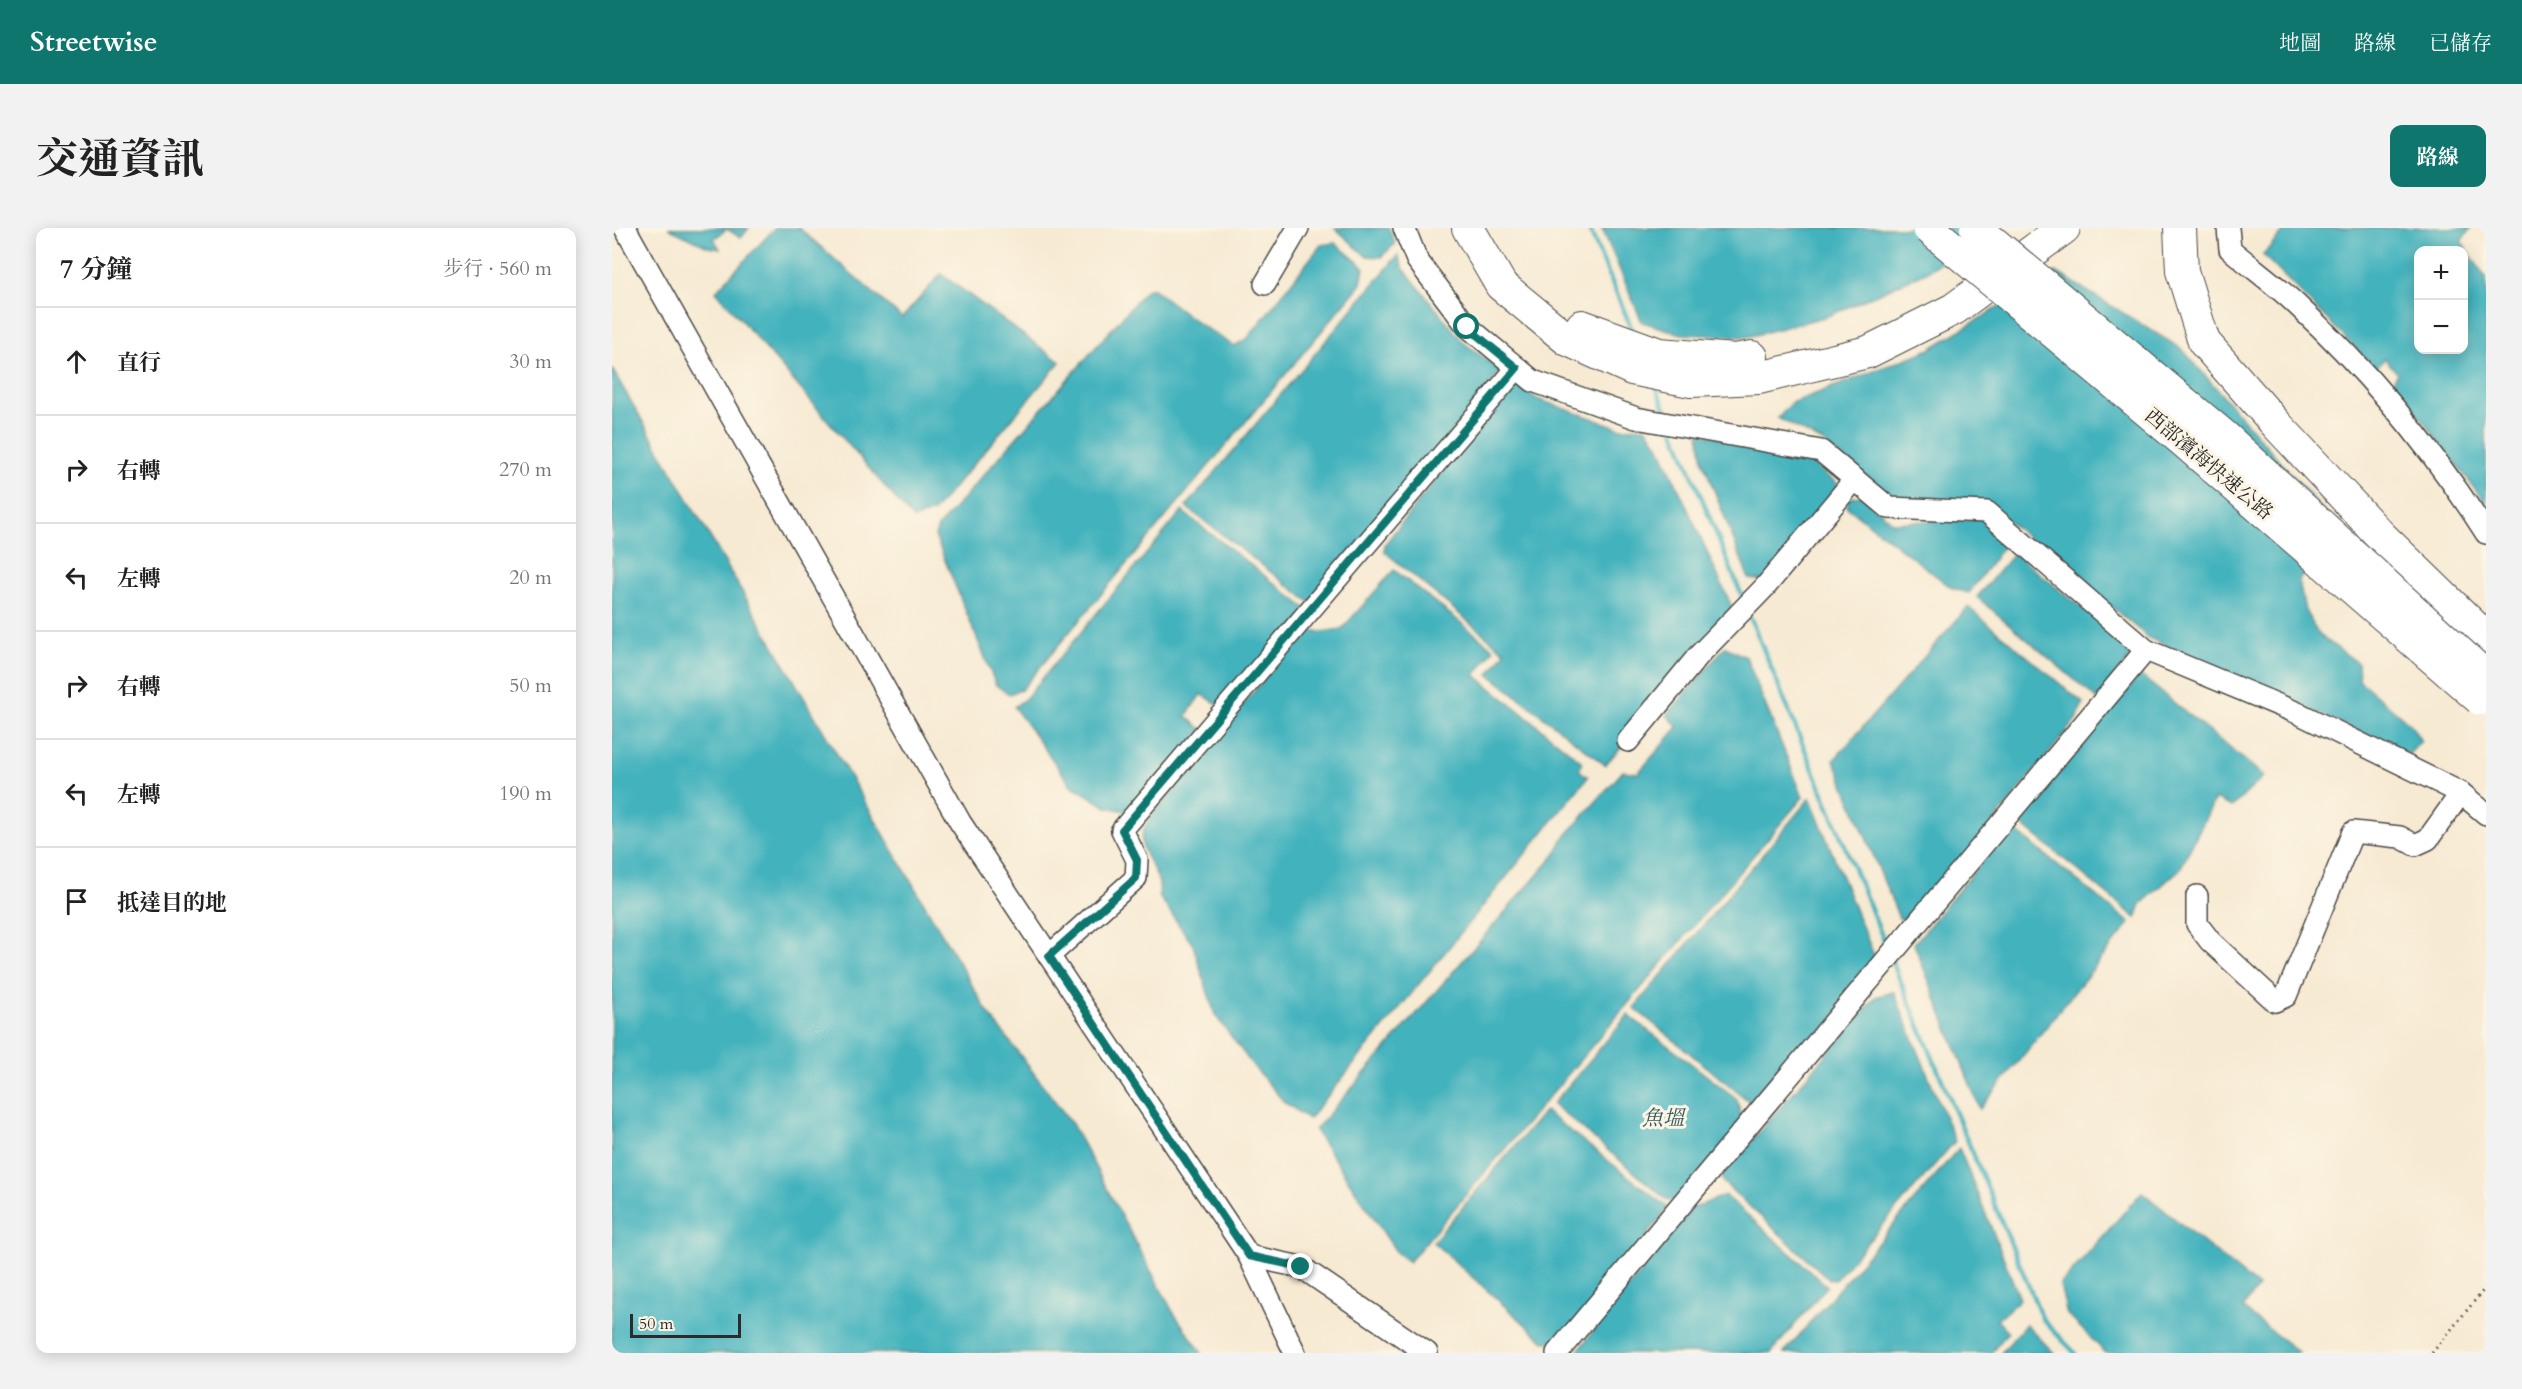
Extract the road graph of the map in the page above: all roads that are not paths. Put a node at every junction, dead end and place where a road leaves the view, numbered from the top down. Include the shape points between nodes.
1 (625, 228) edge
2 (1298, 228) edge
3 (1404, 228) edge
4 (1468, 228) edge
5 (1485, 228) edge
6 (1929, 228) edge
7 (1976, 228) edge
8 (2031, 228) edge
9 (2064, 228) edge
10 (2180, 228) edge
11 (2228, 228) edge
12 (1265, 284) dead end
13 (1645, 360) junction
14 (1517, 368) junction
15 (1855, 479) junction
16 (2486, 533) edge
17 (2486, 638) edge
18 (2146, 650) junction
19 (2484, 693) edge
20 (1628, 741) dead end
21 (2461, 793) junction
22 (2486, 814) edge
23 (2197, 896) dead end
24 (1049, 956) junction
25 (1249, 1256) junction
26 (1295, 1353) edge
27 (1427, 1353) edge
28 (1557, 1353) edge

1 - 24 street via 960,822
2 - 12 street
3 - 14 street via 1417,260 1467,327
4 - 13 highway via 1501,285 1559,333 1632,369
5 - 13 highway via 1521,284 1579,325
6 - 19 highway, 西部濱海快速公路, bridge
7 - 19 highway, 西部濱海快速公路, bridge via 2224,436
8 - 13 highway via 1931,301 1830,345 1735,360 1659,354
9 - 13 highway via 1954,309 1868,352 1759,378 1691,381
10 - 17 highway via 2182,271 2204,342 2381,536
11 - 16 street via 2230,249 2295,303 2353,361 2436,461
14 - 15 street via 1533,381 1636,418 1821,451
14 - 24 street via 1122,830 1137,860 1136,878
15 - 18 street via 1889,508 1987,512
15 - 20 street via 1765,588 1699,655
18 - 21 street via 2300,714
18 - 28 street
21 - 22 street
21 - 23 street via 2428,839 2415,845 2400,837 2353,832 2286,996 2275,1001 2197,924
24 - 25 street
25 - 26 street
25 - 27 street via 1301,1267

